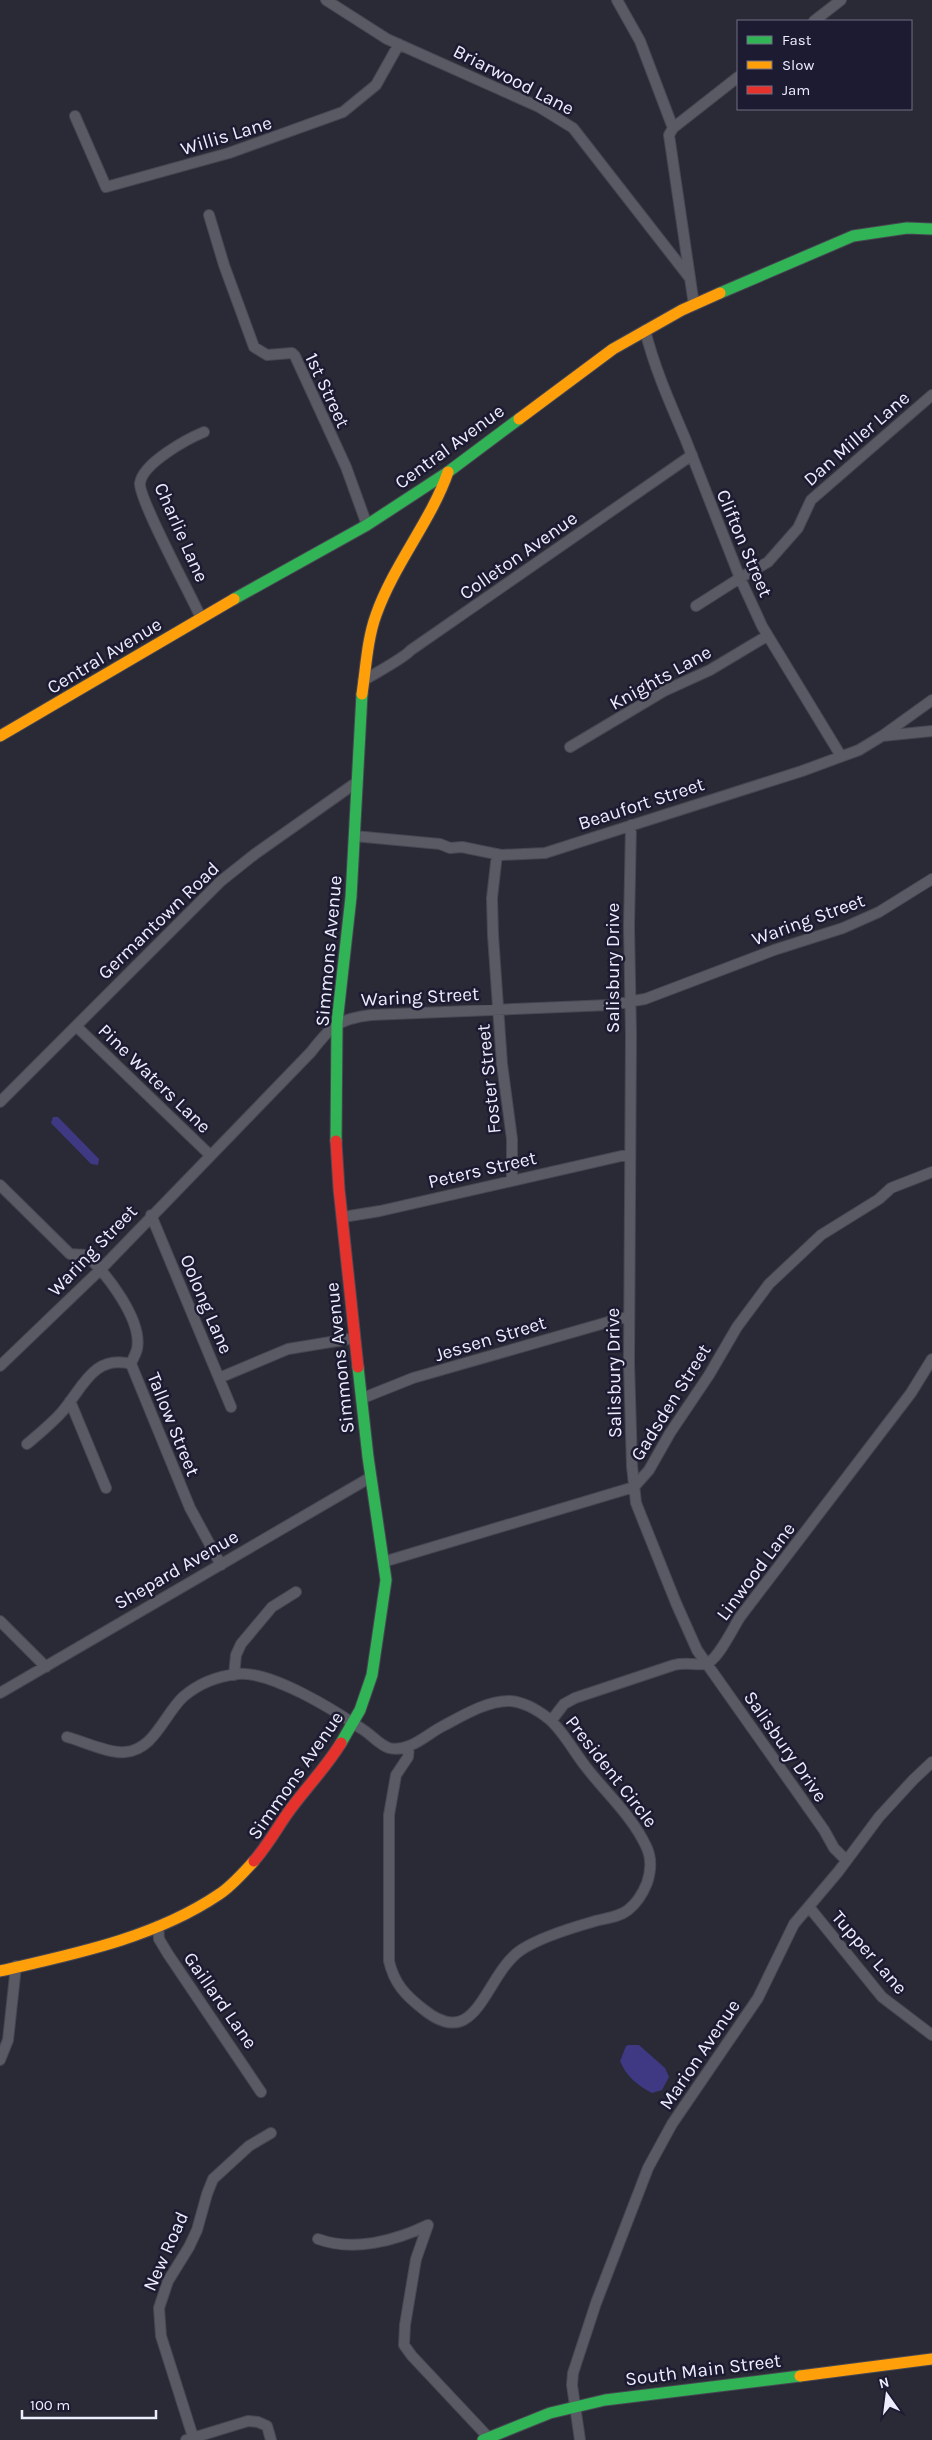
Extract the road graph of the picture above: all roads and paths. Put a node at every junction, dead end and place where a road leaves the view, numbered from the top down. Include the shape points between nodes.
1 (326, 0) edge
2 (617, 0) edge
3 (841, 0) edge
4 (815, 20) edge
5 (399, 44) junction
6 (737, 78) edge
7 (75, 116) dead end
8 (673, 128) junction
9 (209, 215) dead end
10 (932, 229) edge
11 (689, 277) junction
12 (694, 305) junction
13 (645, 330) junction
14 (932, 394) edge
15 (204, 432) dead end
16 (692, 455) junction
17 (448, 472) junction
18 (367, 525) junction
19 (740, 578) junction
20 (696, 606) dead end
21 (201, 618) junction
22 (767, 636) junction
23 (363, 681) junction
24 (932, 700) edge
25 (932, 731) edge
26 (0, 736) edge
27 (882, 736) junction
28 (570, 747) dead end
29 (841, 756) junction
30 (357, 782) junction
31 (631, 825) junction
32 (354, 836) junction
33 (497, 854) junction
34 (932, 879) edge
35 (629, 1002) junction
36 (498, 1008) junction
37 (338, 1023) junction
38 (76, 1026) junction
39 (0, 1102) edge
40 (630, 1154) junction
41 (210, 1156) junction
42 (932, 1172) edge
43 (512, 1180) junction
44 (0, 1185) edge
45 (151, 1215) junction
46 (343, 1216) junction
47 (101, 1268) junction
48 (629, 1316) junction
49 (355, 1338) junction
50 (932, 1359) edge
51 (130, 1364) junction
52 (0, 1366) edge
53 (219, 1378) junction
54 (363, 1398) junction
55 (70, 1401) junction
56 (231, 1407) dead end
57 (28, 1444) dead end
58 (371, 1477) junction
59 (634, 1487) junction
60 (106, 1488) dead end
61 (383, 1562) junction
62 (220, 1564) junction
63 (296, 1592) dead end
64 (0, 1621) edge
65 (706, 1664) junction
66 (46, 1666) junction
67 (234, 1675) junction
68 (0, 1692) edge
69 (551, 1720) junction
70 (354, 1723) junction
71 (67, 1737) dead end
72 (409, 1746) junction
73 (932, 1762) edge
74 (846, 1860) junction
75 (809, 1907) junction
76 (158, 1926) junction
77 (16, 1966) junction
78 (0, 1971) edge
79 (932, 2035) edge
80 (0, 2060) edge
81 (261, 2092) dead end
82 (271, 2134) dead end
83 (318, 2239) dead end
84 (932, 2359) edge
85 (575, 2406) junction
86 (190, 2439) edge
87 (486, 2439) edge
88 (271, 2440) edge
89 (580, 2440) edge

1 - 5 street, Briarwood Lane
2 - 8 street via 640,41
3 - 4 street
5 - 7 street, Willis Lane via 376,85 343,112 229,154 106,187
5 - 11 street, Briarwood Lane via 539,107 572,128
6 - 8 street
8 - 11 street via 669,135
9 - 18 street, 1st Street via 254,348 267,355 292,353 295,356 346,468
10 - 12 street, Central Avenue via 907,228 853,236
11 - 12 street
12 - 13 street, Central Avenue
13 - 16 street, Clifton Street via 649,348
13 - 17 street, Central Avenue via 575,375
14 - 19 street, Dan Miller Lane via 811,500 798,528 768,562
15 - 21 street, Charlie Lane via 161,454 140,480 151,515
16 - 19 street, Clifton Street
16 - 23 street, Colleton Avenue via 405,656
17 - 18 street, Central Avenue
17 - 23 street, Simmons Avenue via 440,495 413,538 376,615
18 - 21 street, Central Avenue
19 - 20 street, Dan Miller Lane
19 - 22 street, Clifton Street
21 - 26 street, Central Avenue
22 - 28 street, Knights Lane via 710,670 664,691
22 - 29 street, Clifton Street
23 - 30 street, Simmons Avenue
24 - 27 street
25 - 27 street, Beaufort Street
27 - 29 street, Beaufort Street
29 - 31 street, Beaufort Street
30 - 32 street, Simmons Avenue
30 - 38 street, Germantown Road via 221,881
31 - 33 street, Beaufort Street via 545,853
31 - 35 street, Salisbury Drive
32 - 33 street, Beaufort Street via 440,844
32 - 37 street, Simmons Avenue
33 - 36 street, Foster Street via 492,918
34 - 35 street, Waring Street via 862,920
35 - 36 street, Waring Street via 558,1008
35 - 40 street, Salisbury Drive
36 - 37 street, Waring Street via 371,1015 347,1018
36 - 43 street, Foster Street via 512,1139
37 - 41 street, Waring Street
37 - 46 street, Simmons Avenue via 335,1114
38 - 39 street, Germantown Road
38 - 41 street, Pine Waters Lane
40 - 43 street, Peters Street
40 - 48 street, Salisbury Drive
41 - 45 street, Waring Street
42 - 59 street, Gadsden Street via 891,1188 821,1235 769,1284 737,1328 649,1470
43 - 46 street, Peters Street via 380,1211
44 - 47 street via 70,1254 86,1254
45 - 47 street, Waring Street
45 - 53 street, Oolong Lane
46 - 49 street, Simmons Avenue
47 - 51 street, Tallow Street via 127,1308 135,1329 137,1349
47 - 52 street, Waring Street
48 - 54 street, Jessen Street via 413,1378
48 - 59 street, Salisbury Drive
49 - 53 street via 288,1349
49 - 54 street, Simmons Avenue
50 - 65 street, Linwood Lane via 911,1393 740,1617 716,1657
51 - 55 street via 118,1361 94,1372 82,1382
51 - 62 street, Tallow Street via 190,1508
53 - 56 street, Oolong Lane
54 - 58 street, Simmons Avenue
55 - 57 street
55 - 60 street
58 - 61 street, Simmons Avenue
58 - 62 street, Shepard Avenue
59 - 61 street, Gadsden Street
59 - 65 street, Salisbury Drive via 642,1523
61 - 70 street, Simmons Avenue via 386,1586 372,1675
62 - 66 street, Shepard Avenue
63 - 67 street via 272,1607 241,1644
64 - 66 street
65 - 69 street via 684,1662 587,1693 564,1704
65 - 74 street, Salisbury Drive via 834,1848
66 - 68 street, Shepard Avenue
67 - 70 street, President Circle via 272,1679
67 - 71 street, President Circle via 197,1687 169,1713 152,1738 140,1747 125,1752
69 - 72 street, President Circle via 520,1703 494,1703
69 - 72 street, President Circle via 645,1844 650,1860 649,1877 643,1892 626,1912 584,1924 519,1951 505,1965 472,2014 459,2023 434,2019 412,2001 399,1988 388,1961 390,1815 396,1775 408,1757
70 - 72 street, President Circle via 388,1748
70 - 76 street, Simmons Avenue via 332,1758 287,1814 269,1844 233,1884 204,1904
73 - 74 street, Marion Avenue via 880,1817
74 - 75 street, Marion Avenue
75 - 79 street, Tupper Lane via 882,1997
75 - 85 street, Marion Avenue via 786,1938 741,2026 672,2124 648,2168 573,2373
76 - 77 street, Simmons Avenue via 80,1952
76 - 81 street, Gaillard Lane via 159,1939 168,1954
77 - 78 street, Simmons Avenue
77 - 80 street via 8,2040
82 - 86 street, New Road via 248,2146 213,2178 197,2230 168,2281 160,2308 160,2336
83 - 87 street via 334,2245 349,2245 394,2239 428,2225 416,2259 404,2345
84 - 85 street, South Main Street via 644,2394
85 - 87 street, South Main Street
85 - 89 street, Marion Avenue
86 - 88 street via 248,2421 267,2426

